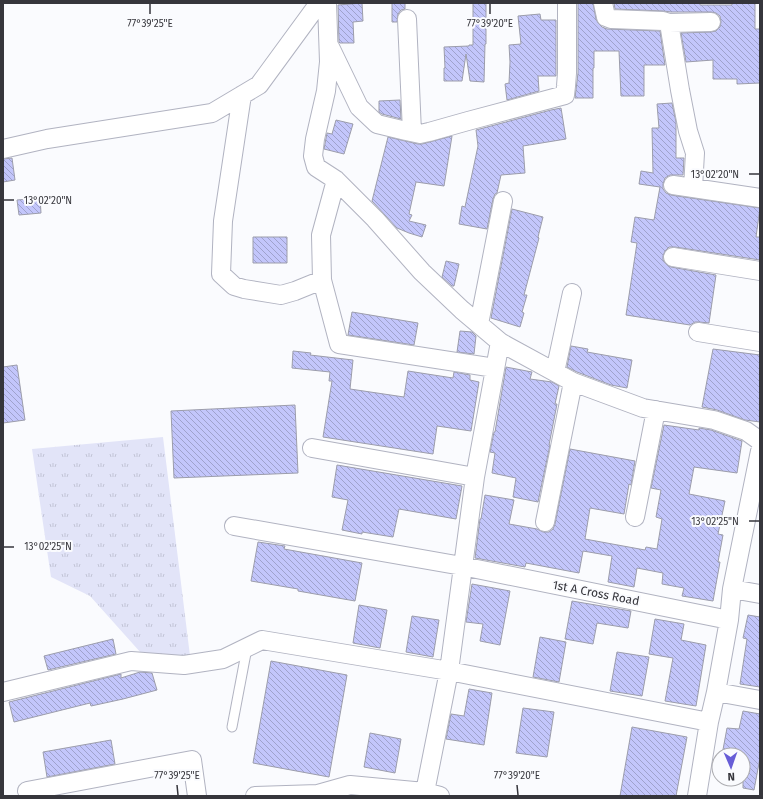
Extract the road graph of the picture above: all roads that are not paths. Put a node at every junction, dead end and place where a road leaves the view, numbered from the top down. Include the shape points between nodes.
1 (319, 3) edge
2 (327, 3) edge
3 (567, 3) edge
4 (603, 3) edge
5 (407, 19) dead end
6 (711, 22) dead end
7 (669, 23) junction
8 (328, 44) junction
9 (242, 95) junction
10 (412, 132) junction
11 (3, 149) edge
12 (336, 180) junction
13 (673, 185) dead end
14 (693, 188) junction
15 (760, 198) edge
16 (503, 201) dead end
17 (673, 257) dead end
18 (760, 271) edge
19 (322, 280) junction
20 (572, 293) dead end
21 (479, 324) junction
22 (698, 332) dead end
23 (500, 342) junction
24 (760, 342) edge
25 (495, 368) junction
26 (555, 372) junction
27 (573, 382) junction
28 (656, 410) junction
29 (760, 441) edge
30 (312, 448) dead end
31 (760, 451) edge
32 (475, 477) junction
33 (635, 517) dead end
34 (545, 522) dead end
35 (234, 526) dead end
36 (462, 566) junction
37 (732, 589) junction
38 (760, 594) edge
39 (729, 620) junction
40 (248, 647) junction
41 (449, 671) junction
42 (3, 692) edge
43 (716, 692) junction
44 (760, 700) edge
45 (709, 722) junction
46 (232, 727) dead end
47 (27, 791) dead end
48 (433, 794) edge
49 (197, 796) edge
50 (255, 796) edge
51 (697, 796) edge

1 - 9 street via 259,85
2 - 8 street
3 - 10 street via 565,95 420,134
4 - 7 street via 606,17
5 - 10 street
6 - 7 street
7 - 14 street via 688,131 695,153
8 - 10 street via 359,107 377,124
8 - 12 street via 326,91 313,156 316,167
9 - 11 street via 212,113 47,139
9 - 19 street via 223,221 221,274 234,286 281,296
12 - 19 street via 320,235
12 - 21 street via 422,272
13 - 14 street
14 - 15 street
16 - 21 street
17 - 18 street
19 - 25 street via 339,344
20 - 26 street
21 - 23 street
22 - 24 street
23 - 25 street
23 - 26 street
25 - 32 street
26 - 27 street
27 - 28 street via 643,408
27 - 34 street
28 - 29 street via 714,420 746,431
28 - 33 street
30 - 32 street
31 - 37 street
32 - 36 street
35 - 36 street, 1st A Cross Road
36 - 39 street, 1st A Cross Road
36 - 41 street
37 - 38 street
37 - 39 street
39 - 43 street
40 - 41 street via 262,640
40 - 42 street via 223,659 184,665 131,661
40 - 46 lane
41 - 45 street
41 - 48 street
43 - 44 street
43 - 45 street
45 - 51 street
47 - 49 street via 192,760
48 - 50 street via 350,785 318,794

